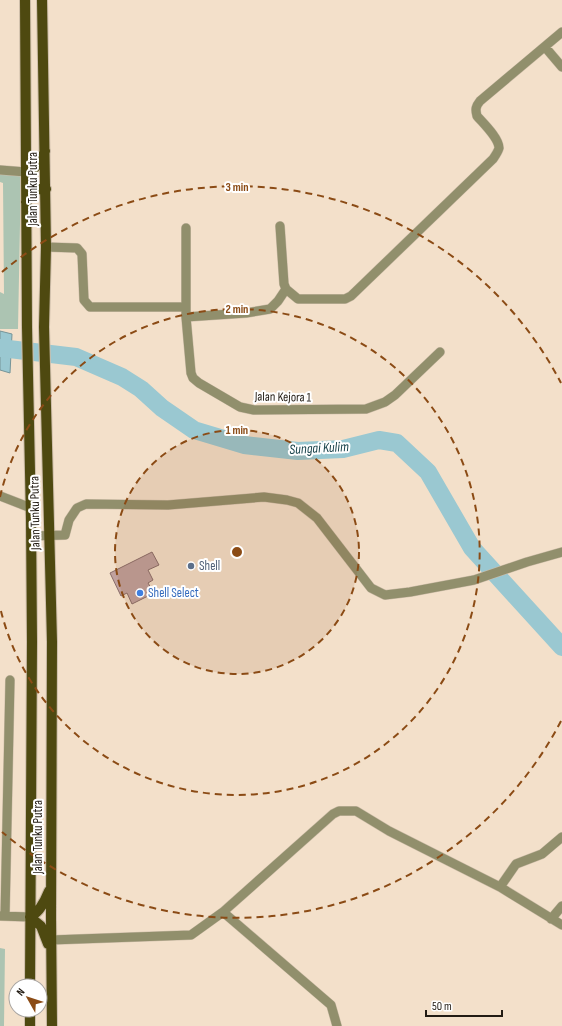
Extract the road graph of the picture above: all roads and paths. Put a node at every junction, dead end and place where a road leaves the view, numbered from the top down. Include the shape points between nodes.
1 (25, 0) edge
2 (42, 0) edge
3 (562, 32) edge
4 (545, 47) junction
5 (562, 67) edge
6 (46, 150) junction
7 (0, 170) edge
8 (26, 172) junction
9 (46, 189) junction
10 (26, 202) junction
11 (280, 226) dead end
12 (186, 228) dead end
13 (46, 247) junction
14 (286, 289) junction
15 (186, 307) junction
16 (186, 317) junction
17 (440, 352) dead end
18 (0, 496) edge
19 (30, 508) junction
20 (31, 536) junction
21 (48, 536) junction
22 (562, 552) edge
23 (10, 680) dead end
24 (562, 838) edge
25 (51, 886) junction
26 (500, 888) junction
27 (562, 906) edge
28 (223, 912) junction
29 (2, 916) edge
30 (30, 917) junction
31 (551, 919) junction
32 (562, 925) edge
33 (51, 940) junction
34 (51, 953) junction
35 (30, 978) edge
36 (52, 1026) edge
37 (337, 1026) edge

1 - 8 main road, Jalan Tunku Putra
2 - 6 main road, Jalan Tunku Putra
3 - 4 street
4 - 5 street
4 - 14 street via 476,106 476,116 497,140 499,146 493,159 353,294 345,299 298,299
6 - 8 main road via 34,169
6 - 9 main road, Jalan Tunku Putra
7 - 8 street
8 - 10 main road, Jalan Tunku Putra
9 - 10 main road via 34,190
9 - 13 main road, Jalan Tunku Putra
10 - 19 main road, Jalan Tunku Putra
11 - 14 street
12 - 15 street, Jalan Kejora 1
13 - 15 street via 76,248 82,254 84,300 90,307
13 - 21 main road, Jalan Tunku Putra via 44,327
14 - 16 street via 270,309
15 - 16 street, Jalan Kejora 1
16 - 17 street, Jalan Kejora 1 via 193,378 240,407 254,410 366,409 396,395
18 - 19 street
19 - 20 main road, Jalan Tunku Putra
20 - 21 street
20 - 30 main road, Jalan Tunku Putra
21 - 22 street via 65,535 69,520 77,508 86,504 168,504 264,497 287,500 298,503 317,518 371,588 385,595 474,580
21 - 25 main road, Jalan Tunku Putra via 52,642
23 - 29 street
24 - 26 street via 542,854 516,864
25 - 30 main road via 43,905
25 - 33 main road, Jalan Tunku Putra
26 - 28 street via 389,831 356,811 339,811
26 - 31 street
27 - 31 street
28 - 33 street via 191,935
28 - 37 street via 330,1005
29 - 30 street
30 - 34 main road via 41,926
30 - 35 main road, Jalan Tunku Putra
31 - 32 street
33 - 34 main road, Jalan Tunku Putra
34 - 36 main road, Jalan Tunku Putra

